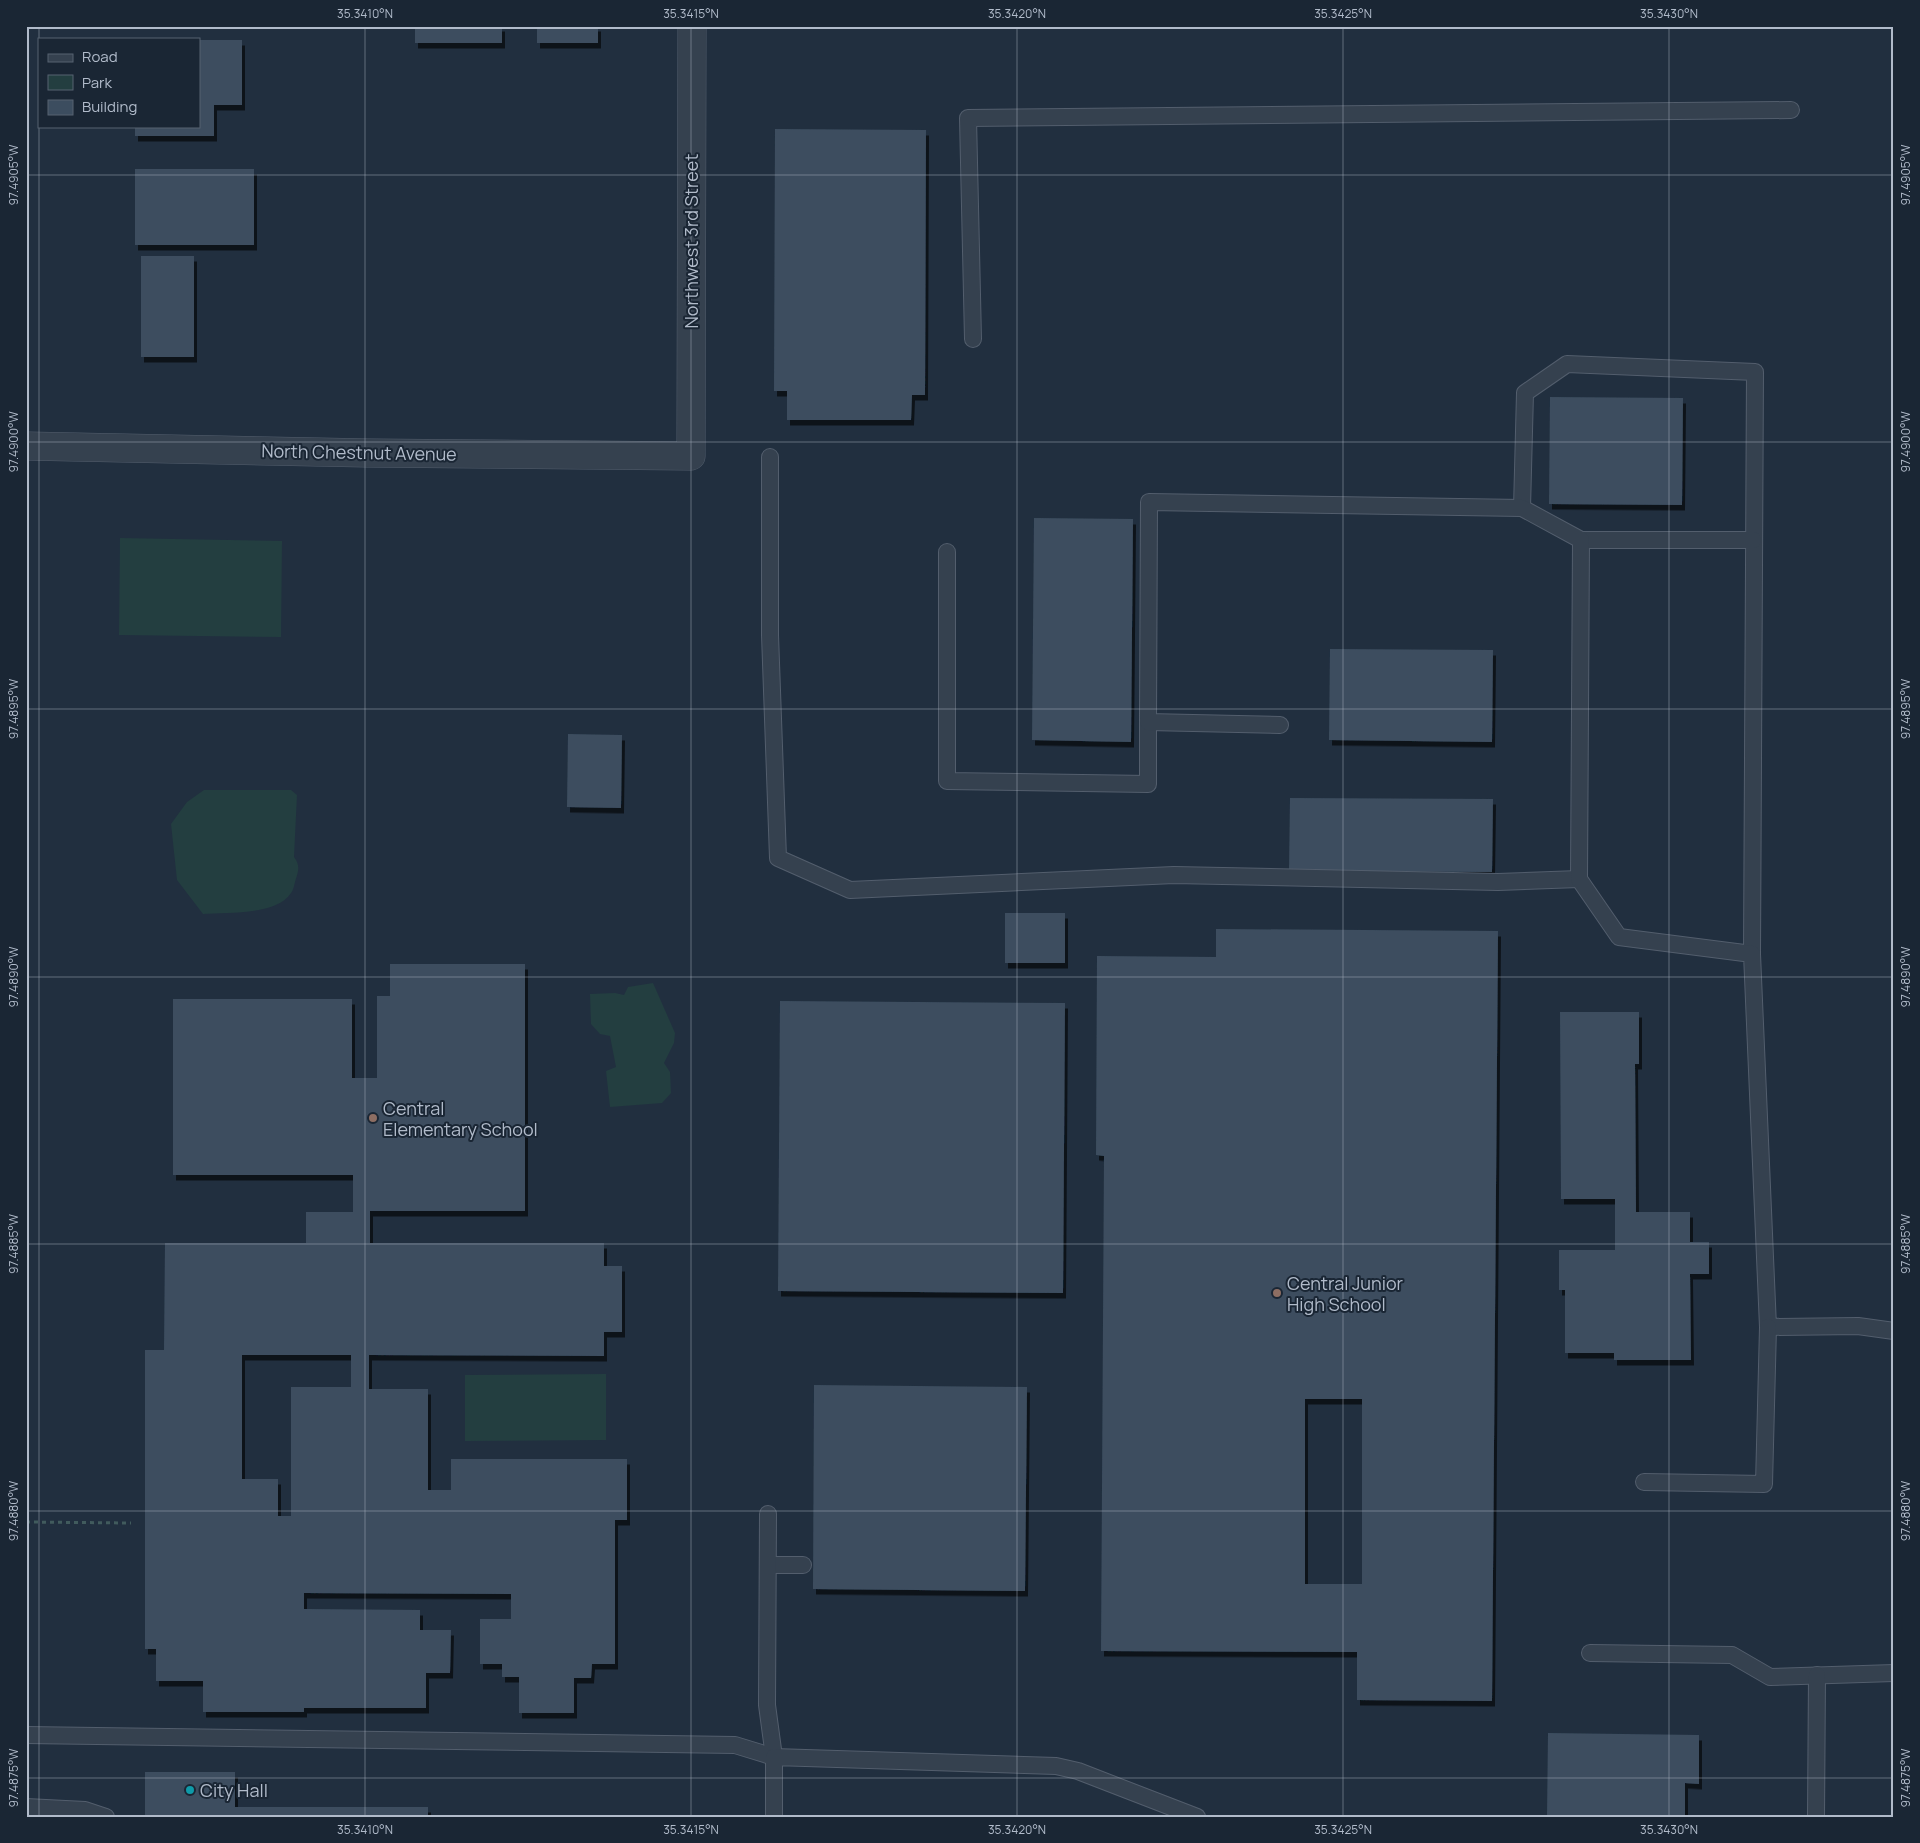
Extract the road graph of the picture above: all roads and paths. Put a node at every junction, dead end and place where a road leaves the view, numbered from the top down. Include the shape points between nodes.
1 (692, 26) edge
2 (1791, 110) dead end
3 (973, 339) dead end
4 (26, 446) edge
5 (691, 456) joint
6 (770, 457) dead end
7 (1522, 508) junction
8 (1581, 540) junction
9 (1753, 540) junction
10 (947, 552) dead end
11 (1148, 722) junction
12 (1280, 725) dead end
13 (1579, 879) junction
14 (1752, 954) junction
15 (1768, 1327) junction
16 (1894, 1331) edge
17 (1644, 1482) dead end
18 (768, 1514) dead end
19 (26, 1522) edge
20 (131, 1523) dead end
21 (768, 1565) junction
22 (803, 1565) dead end
23 (1590, 1653) dead end
24 (1894, 1673) edge
25 (1817, 1675) junction
26 (26, 1735) edge
27 (774, 1757) junction
28 (26, 1807) edge
29 (106, 1817) edge
30 (774, 1817) edge
31 (1197, 1817) edge
32 (1816, 1817) edge

1 - 5 street, Northwest 3rd Street
2 - 3 lane via 968,118
4 - 5 street, North Chestnut Avenue
6 - 13 lane via 770,635 778,858 850,890 1174,875 1498,882
7 - 8 lane
7 - 9 lane via 1525,393 1567,364 1755,372
7 - 11 lane via 1150,502
8 - 9 lane
8 - 13 lane
9 - 14 lane
10 - 11 lane via 947,781 1148,784
11 - 12 lane
13 - 14 lane via 1619,937
14 - 15 lane
15 - 16 lane via 1858,1326
15 - 17 lane via 1764,1484
18 - 21 lane
19 - 20 path
21 - 22 lane
21 - 27 lane via 767,1705
23 - 25 lane via 1732,1655 1770,1676
24 - 25 lane
25 - 32 lane
26 - 27 lane via 735,1745
27 - 30 lane
27 - 31 lane via 1056,1766 1078,1771
28 - 29 lane via 85,1810

